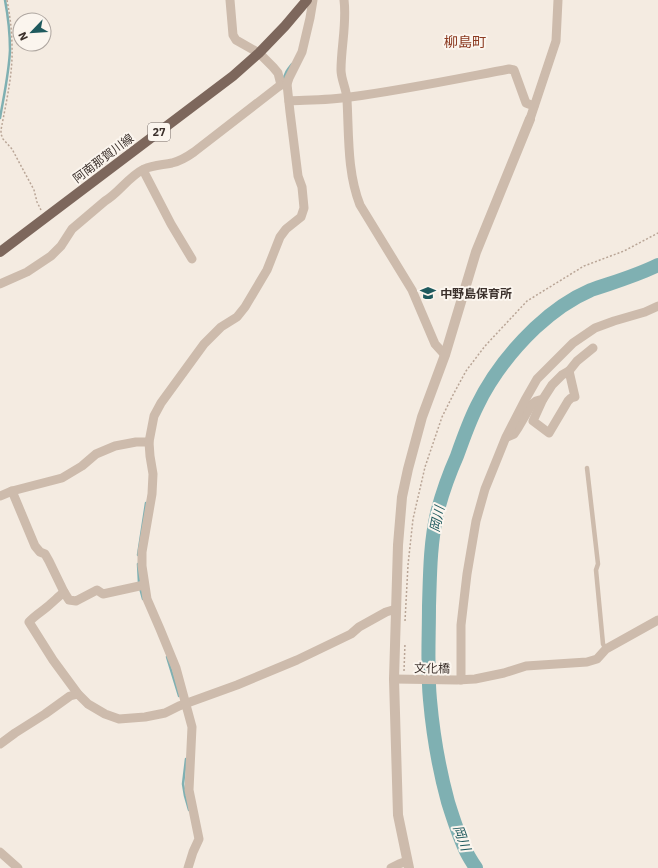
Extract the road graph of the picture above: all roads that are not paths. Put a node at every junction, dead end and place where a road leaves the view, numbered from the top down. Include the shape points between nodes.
1 (230, 0) edge
2 (307, 0) edge
3 (313, 0) edge
4 (344, 0) edge
5 (558, 0) edge
6 (259, 53) junction
7 (284, 84) junction
8 (347, 98) junction
9 (289, 101) junction
10 (534, 106) junction
11 (530, 119) joint
12 (143, 170) junction
13 (0, 252) edge
14 (192, 260) dead end
15 (0, 284) edge
16 (658, 306) edge
17 (593, 348) dead end
18 (445, 355) junction
19 (569, 371) junction
20 (543, 399) junction
21 (506, 437) junction
22 (149, 442) junction
23 (587, 468) dead end
24 (12, 491) junction
25 (0, 496) edge
26 (144, 585) junction
27 (64, 592) junction
28 (396, 609) junction
29 (658, 620) edge
30 (606, 649) junction
31 (402, 679) junction
32 (459, 680) junction
33 (78, 694) junction
34 (186, 704) junction
35 (0, 744) edge
36 (0, 852) edge
37 (408, 864) edge
38 (18, 868) edge
39 (188, 868) edge
40 (391, 868) edge

1 - 6 street via 233,35 236,40
2 - 6 main road, 阿南那賀川線 / 27
3 - 7 street via 302,52
4 - 8 street via 345,24 341,71
5 - 10 street via 556,41
6 - 7 street via 274,67
6 - 13 main road, 阿南那賀川線 / 27 via 234,76
7 - 9 street
7 - 12 street via 184,159
8 - 9 street
8 - 10 street via 509,69 514,70 526,103
8 - 18 street via 352,173 360,205 412,290 435,344
9 - 22 street via 298,176 302,187 304,208 301,217 280,237 267,270 245,307 204,344 161,403 154,416
10 - 11 street
11 - 18 street via 476,252
12 - 14 street
12 - 15 street via 72,229 51,256 27,272
16 - 21 street via 595,328 573,343 537,379
17 - 19 street
18 - 28 street via 422,417 402,497
19 - 20 street via 552,385
19 - 20 street via 574,397 568,402 549,433 533,421
20 - 21 street via 532,404 514,434
21 - 32 street via 476,521 466,574
22 - 24 street via 115,446 96,454 62,478
22 - 26 street via 153,474 142,552
23 - 30 lane via 598,564 596,570 603,644
24 - 25 street
24 - 27 street via 35,546 49,561
26 - 27 street via 103,594 97,590 76,601 69,600
26 - 34 street via 147,599 176,668
27 - 33 street via 30,622
28 - 31 street
28 - 34 street via 297,660
29 - 30 street, 文化橋
30 - 32 street, 文化橋 via 597,658 587,662 526,666 504,673
31 - 32 street, 文化橋
31 - 37 street via 398,815
33 - 34 street via 88,704 119,719 164,713
33 - 35 street via 70,696
34 - 39 street via 192,727 189,790 199,839
36 - 38 street
37 - 40 street via 399,864

